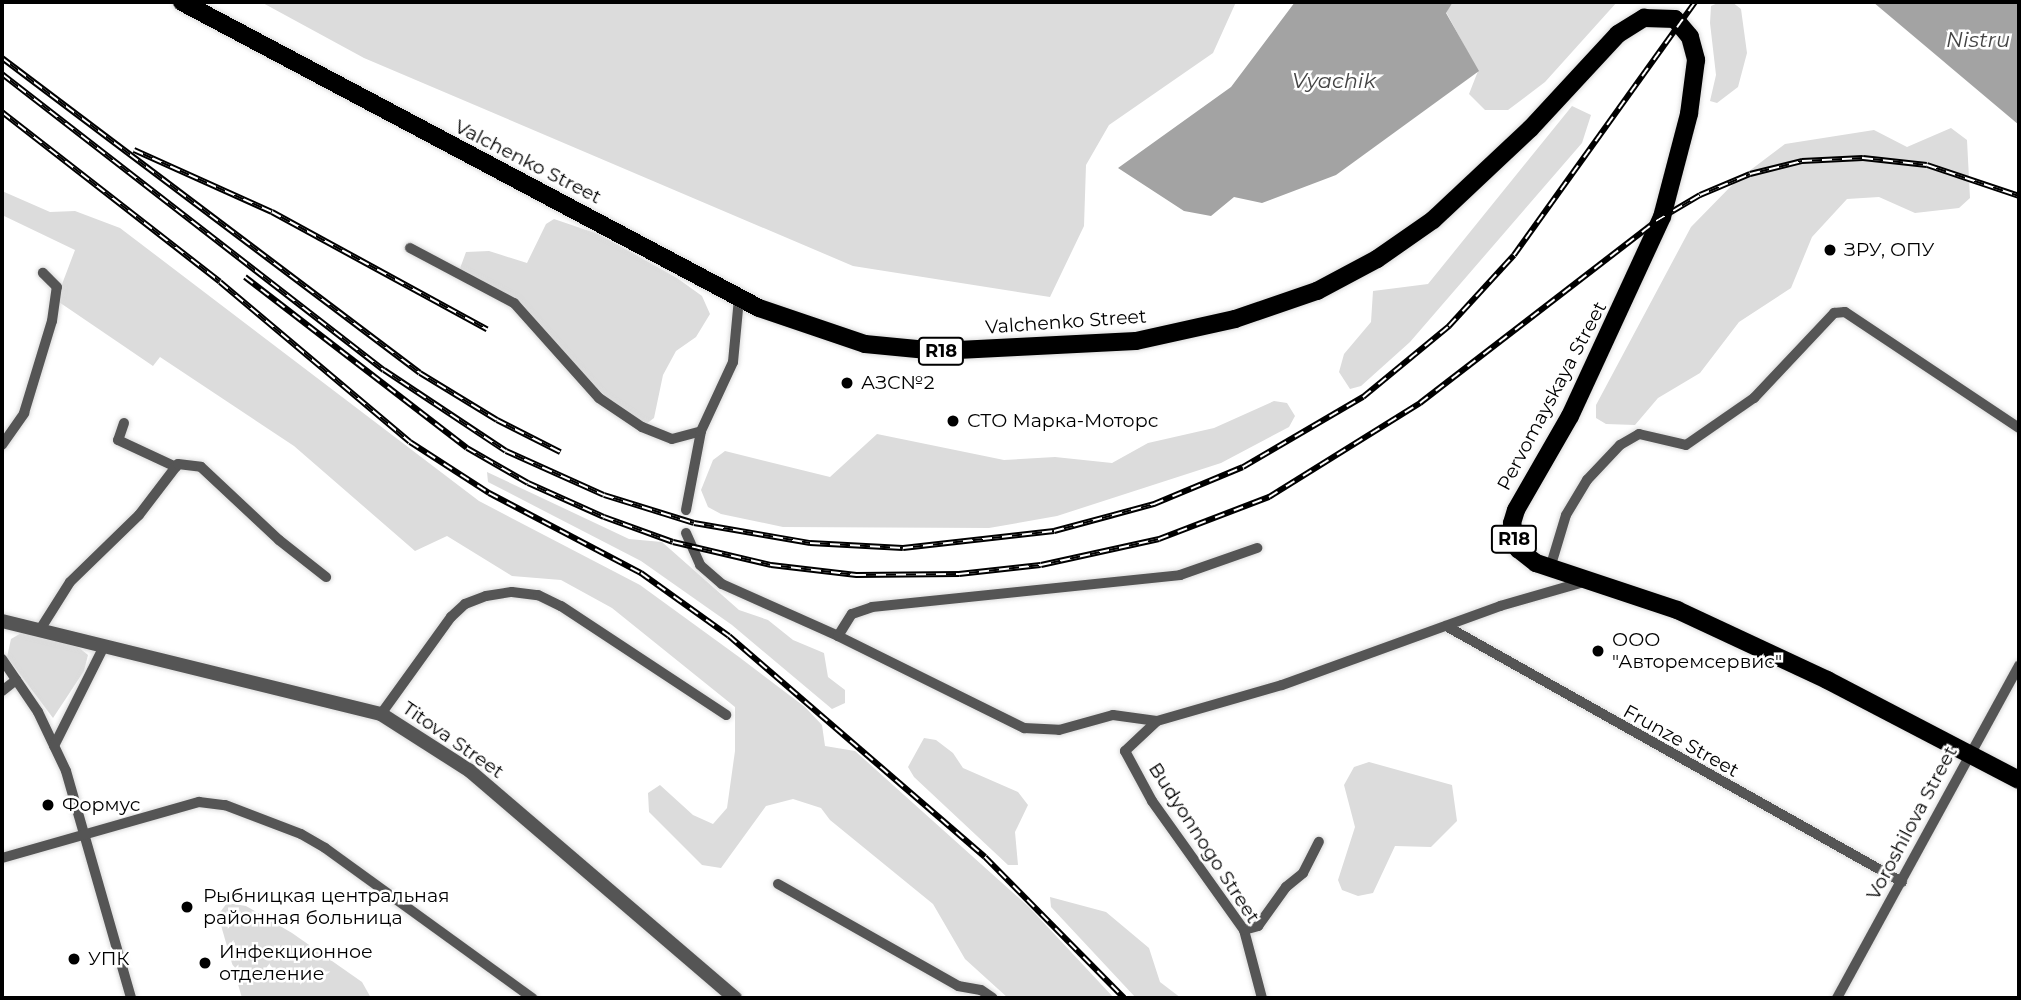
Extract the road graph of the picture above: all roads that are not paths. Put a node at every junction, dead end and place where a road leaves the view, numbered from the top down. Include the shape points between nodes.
1 (182, 2) edge
2 (1675, 19) joint
3 (410, 248) dead end
4 (43, 273) dead end
5 (740, 298) junction
6 (124, 423) dead end
7 (2019, 428) edge
8 (701, 431) junction
9 (2, 445) edge
10 (176, 467) junction
11 (686, 510) dead end
12 (686, 533) dead end
13 (1256, 548) dead end
14 (1550, 568) junction
15 (326, 577) dead end
16 (1594, 580) junction
17 (2, 621) edge
18 (1446, 626) junction
19 (41, 628) junction
20 (838, 636) junction
21 (103, 648) junction
22 (2, 659) edge
23 (2019, 665) edge
24 (16, 680) junction
25 (2, 691) edge
26 (381, 714) junction
27 (726, 715) dead end
28 (1157, 721) junction
29 (54, 746) junction
30 (1968, 753) junction
31 (2019, 780) edge
32 (84, 833) junction
33 (1319, 842) dead end
34 (2, 858) edge
35 (1902, 883) junction
36 (778, 884) dead end
37 (1244, 930) junction
38 (131, 998) edge
39 (532, 998) edge
40 (735, 998) edge
41 (993, 998) edge
42 (1262, 998) edge
43 (1837, 998) edge

1 - 5 main road, Valchenko Street / R18
2 - 5 main road, Valchenko Street / R18 via 1644,18 1618,34 1530,129 1433,220 1377,259 1317,291 1235,319 1136,341 908,350 814,330
2 - 14 main road, Pervomayskaya Street / R18 via 1690,37 1696,60 1689,114 1662,218 1576,404 1512,523 1518,549
3 - 8 street via 514,303 599,398 642,427 672,439
4 - 9 street via 57,287 52,321 24,413
5 - 8 street via 733,362
6 - 10 street via 118,440
7 - 14 street via 1845,312 1834,313 1754,398 1686,445 1639,434 1620,445 1587,480 1566,515
8 - 11 street
10 - 15 street via 188,463 201,467
10 - 19 street via 139,515 70,582
12 - 20 street via 700,565 722,584
13 - 20 street via 1181,575 872,607 852,614
14 - 16 main road, Pervomayskaya Street / R18
16 - 18 street
16 - 30 main road, Pervomayskaya Street / R18 via 1689,615
17 - 19 street, Titova Street
18 - 28 street via 1282,685
18 - 35 street, Frunze Street
19 - 21 street, Titova Street
20 - 28 street via 1024,727 1059,730 1113,715
21 - 26 street, Titova Street via 242,677
21 - 29 street
22 - 24 street
23 - 30 street, Voroshilova Street
24 - 25 street
24 - 29 street
26 - 27 street via 451,617 465,604 512,592 561,606
26 - 40 street, Titova Street via 470,771
28 - 37 street, Budyonnogo Street via 1125,751 1152,801
29 - 32 street
30 - 31 main road, Pervomayskaya Street / R18
30 - 35 street, Voroshilova Street
32 - 34 street
32 - 38 street
32 - 39 street via 199,802 225,805 269,820 325,848
33 - 37 street via 1303,873 1286,887 1258,926
35 - 43 street, Voroshilova Street
36 - 41 street via 958,986 981,990
37 - 42 street, Budyonnogo Street

